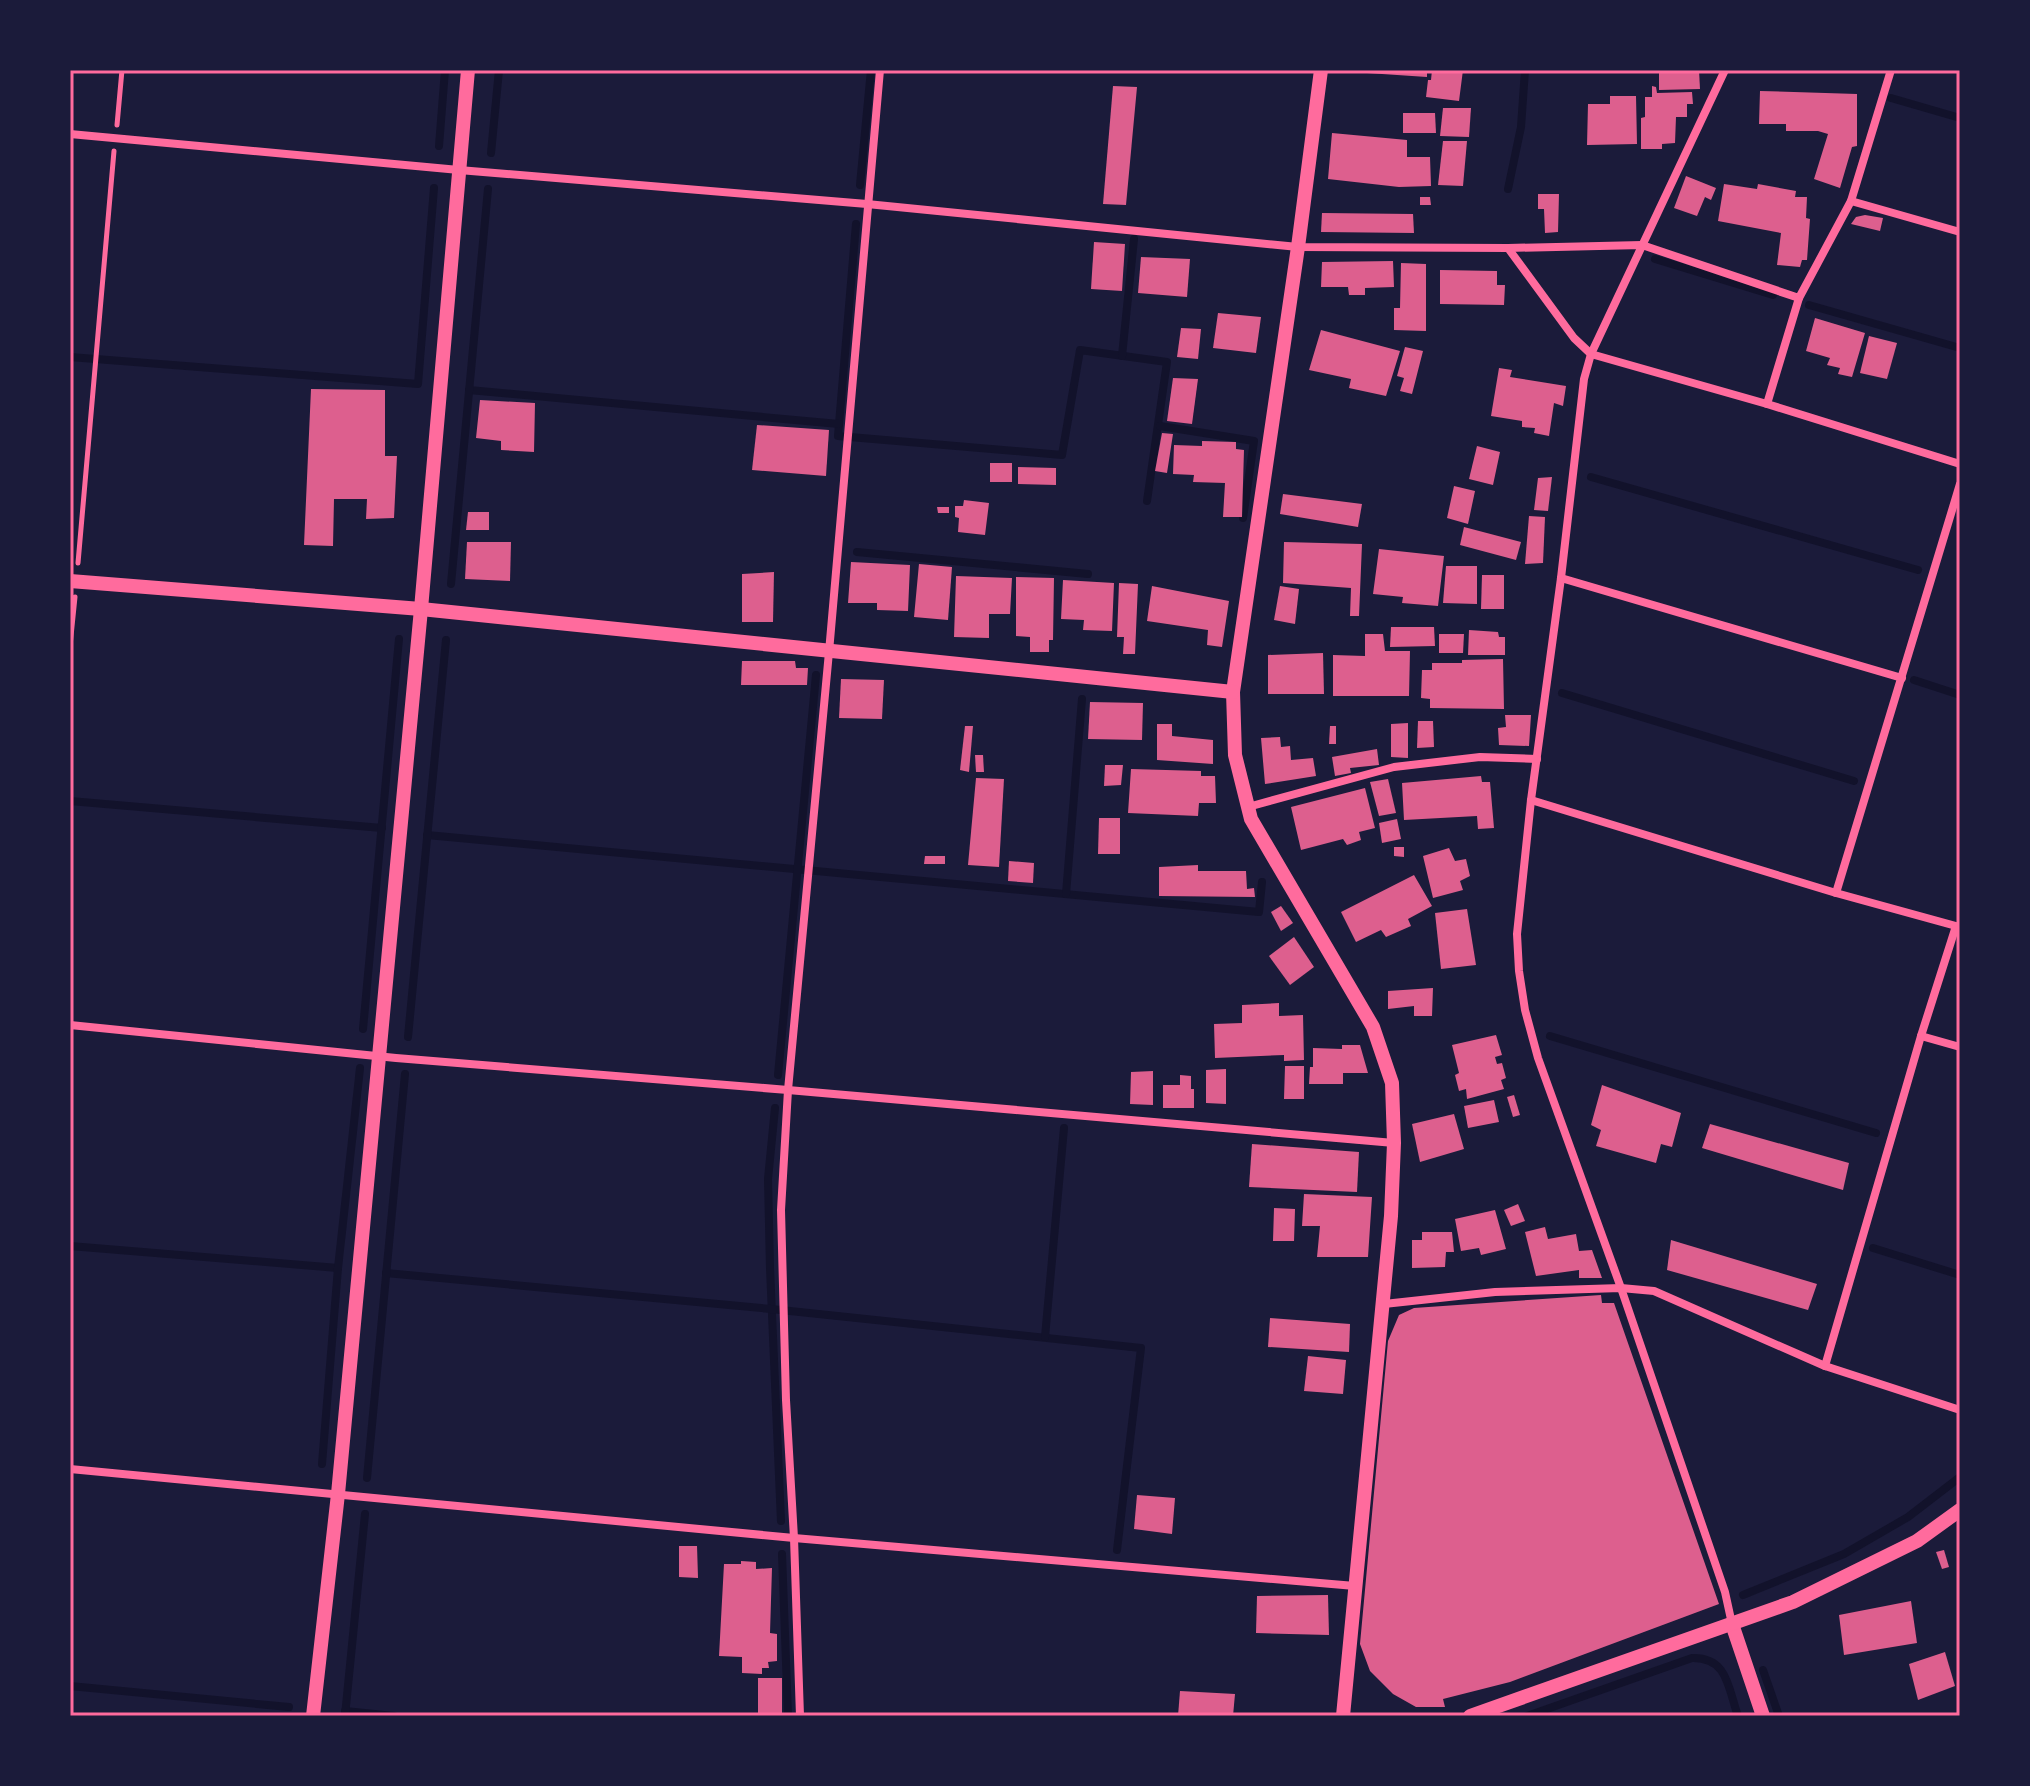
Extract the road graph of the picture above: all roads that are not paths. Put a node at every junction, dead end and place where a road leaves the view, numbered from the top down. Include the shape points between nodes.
1 (468, 70) edge
2 (880, 70) edge
3 (1321, 70) edge
4 (1725, 70) edge
5 (1891, 70) edge
6 (70, 134) edge
7 (459, 170) junction
8 (1851, 201) junction
9 (867, 204) junction
10 (1960, 232) edge
11 (1642, 245) junction
12 (1298, 247) junction
13 (1508, 248) junction
14 (1799, 298) junction
15 (1591, 354) junction
16 (1767, 404) junction
17 (1960, 464) edge
18 (1960, 484) edge
19 (1561, 578) junction
20 (73, 582) edge
21 (421, 609) junction
22 (829, 652) junction
23 (1902, 678) junction
24 (1233, 692) junction
25 (1537, 759) junction
26 (1531, 800) junction
27 (1248, 807) junction
28 (1836, 893) junction
29 (1958, 927) edge
30 (70, 1025) edge
31 (1921, 1036) junction
32 (1960, 1047) edge
33 (379, 1056) junction
34 (788, 1090) junction
35 (1394, 1143) junction
36 (1621, 1288) junction
37 (1384, 1304) junction
38 (1825, 1366) junction
39 (1960, 1410) edge
40 (70, 1469) edge
41 (338, 1494) junction
42 (1960, 1510) edge
43 (794, 1538) junction
44 (1355, 1586) junction
45 (1732, 1624) junction
46 (313, 1716) edge
47 (800, 1716) edge
48 (1343, 1716) edge
49 (1470, 1716) edge
50 (1763, 1716) edge

1 - 7 street
2 - 9 street
3 - 12 street
4 - 11 street
5 - 8 street
6 - 7 street
7 - 9 street
7 - 21 street
8 - 10 street
8 - 14 street
9 - 12 street
9 - 22 street
11 - 13 street
11 - 14 street
11 - 15 street
12 - 13 street
12 - 24 street
13 - 15 street
14 - 16 street
15 - 16 street
15 - 19 street
16 - 17 street
18 - 23 street
19 - 23 street
19 - 25 street
20 - 21 street
21 - 22 street
21 - 33 street
22 - 24 street
22 - 34 street
23 - 28 street
24 - 27 street via 1235,755
25 - 26 street
25 - 27 street via 1480,757 1394,767
26 - 28 street
26 - 36 street via 1517,934 1525,1010
27 - 35 street via 1373,1027 1392,1083
28 - 29 street
29 - 31 street
30 - 33 street
31 - 32 street
31 - 38 street
33 - 34 street
33 - 41 street
34 - 35 street
34 - 43 street via 781,1210
35 - 37 street
36 - 37 street via 1495,1292
36 - 38 street via 1654,1291
36 - 45 street
37 - 44 street
38 - 39 street
40 - 41 street
41 - 43 street
41 - 46 street
42 - 45 street via 1869,1566
43 - 44 street
43 - 47 street
44 - 48 street
45 - 49 street
45 - 50 street

